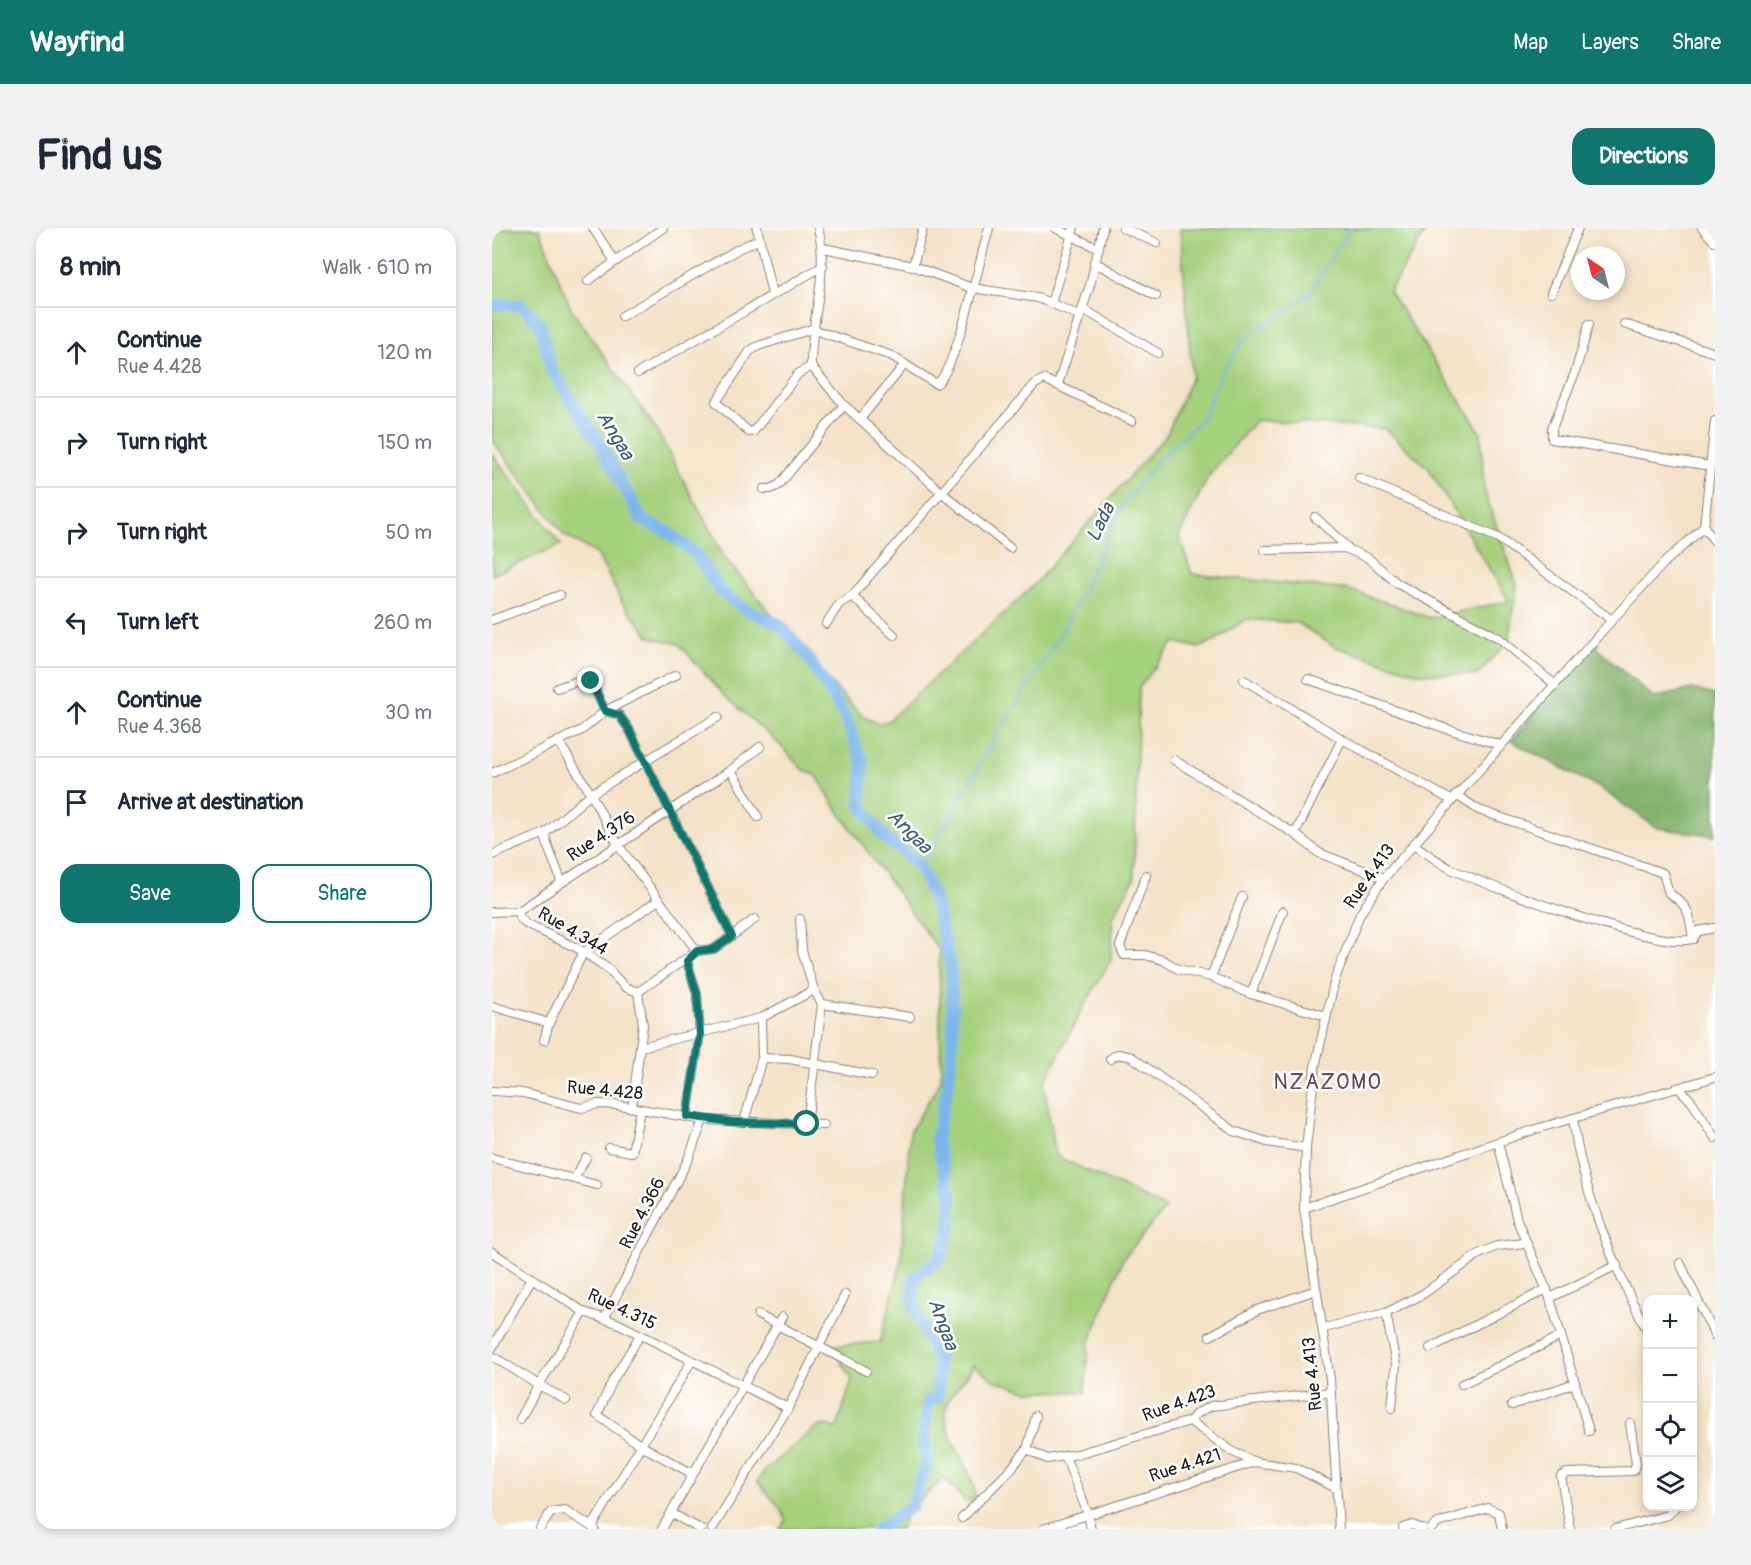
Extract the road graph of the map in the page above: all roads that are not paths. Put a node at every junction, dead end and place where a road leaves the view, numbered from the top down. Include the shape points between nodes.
1 (593, 228) edge
2 (663, 228) edge
3 (757, 228) edge
4 (818, 228) edge
5 (923, 228) edge
6 (989, 228) edge
7 (1055, 228) edge
8 (1102, 228) edge
9 (1123, 228) edge
10 (1578, 228) edge
11 (1702, 228) edge
12 (1073, 232) edge
13 (760, 239) junction
14 (1715, 242) edge
15 (1157, 243) dead end
16 (823, 248) junction
17 (1097, 248) junction
18 (614, 261) junction
19 (1094, 262) junction
20 (823, 266) junction
21 (913, 266) junction
22 (588, 281) dead end
23 (972, 288) junction
24 (1551, 293) dead end
25 (772, 294) junction
26 (1156, 296) dead end
27 (1051, 303) junction
28 (1082, 313) junction
29 (622, 316) dead end
30 (1589, 324) dead end
31 (1624, 324) dead end
32 (812, 329) junction
33 (1158, 353) dead end
34 (1715, 353) edge
35 (905, 364) junction
36 (811, 366) junction
37 (638, 372) dead end
38 (1058, 384) junction
39 (844, 405) junction
40 (860, 419) junction
41 (1132, 421) dead end
42 (1715, 421) edge
43 (1710, 466) junction
44 (1359, 478) dead end
45 (764, 489) dead end
46 (941, 492) junction
47 (1315, 517) dead end
48 (1704, 526) junction
49 (1715, 542) edge
50 (1010, 548) dead end
51 (1349, 548) junction
52 (1265, 550) dead end
53 (560, 595) dead end
54 (852, 596) junction
55 (492, 620) edge
56 (1612, 620) junction
57 (826, 624) dead end
58 (894, 635) dead end
59 (676, 675) dead end
60 (1308, 679) dead end
61 (1244, 680) dead end
62 (1554, 684) junction
63 (556, 688) dead end
64 (605, 711) junction
65 (718, 717) dead end
66 (1342, 739) junction
67 (558, 741) junction
68 (1501, 745) junction
69 (760, 747) dead end
70 (1174, 760) dead end
71 (644, 763) junction
72 (731, 770) junction
73 (492, 773) edge
74 (591, 794) junction
75 (1453, 797) junction
76 (668, 812) junction
77 (758, 817) dead end
78 (545, 833) junction
79 (1295, 834) junction
80 (1413, 844) junction
81 (618, 845) junction
82 (492, 855) edge
83 (1146, 875) dead end
84 (1384, 878) junction
85 (561, 882) junction
86 (1242, 897) dead end
87 (657, 901) junction
88 (519, 911) junction
89 (492, 912) edge
90 (1283, 912) dead end
91 (755, 919) dead end
92 (800, 919) dead end
93 (1715, 928) edge
94 (732, 936) junction
95 (1693, 939) junction
96 (697, 951) junction
97 (583, 953) junction
98 (687, 961) junction
99 (1211, 977) junction
100 (814, 990) junction
101 (638, 992) junction
102 (1251, 994) junction
103 (822, 1004) junction
104 (492, 1006) edge
105 (1326, 1016) junction
106 (910, 1017) dead end
107 (761, 1018) junction
108 (549, 1023) junction
109 (700, 1034) junction
110 (544, 1040) dead end
111 (641, 1047) junction
112 (762, 1058) junction
113 (1110, 1059) dead end
114 (816, 1064) junction
115 (872, 1075) dead end
116 (1715, 1077) edge
117 (1679, 1088) junction
118 (492, 1091) edge
119 (636, 1108) junction
120 (687, 1116) junction
121 (1573, 1118) junction
122 (703, 1120) junction
123 (744, 1122) junction
124 (807, 1124) junction
125 (824, 1125) dead end
126 (1715, 1138) edge
127 (1498, 1142) junction
128 (609, 1148) dead end
129 (1306, 1148) junction
130 (492, 1158) edge
131 (586, 1158) dead end
132 (574, 1179) junction
133 (597, 1185) dead end
134 (1304, 1208) junction
135 (1525, 1243) junction
136 (492, 1252) edge
137 (1680, 1263) dead end
138 (1617, 1265) junction
139 (532, 1278) junction
140 (1316, 1290) junction
141 (1549, 1293) junction
142 (845, 1295) dead end
143 (584, 1312) junction
144 (1386, 1313) junction
145 (758, 1315) dead end
146 (782, 1317) dead end
147 (604, 1319) junction
148 (1643, 1324) edge
149 (777, 1326) junction
150 (1324, 1328) junction
151 (640, 1335) junction
152 (1210, 1336) dead end
153 (1562, 1336) junction
154 (1715, 1336) edge
155 (819, 1347) junction
156 (492, 1348) edge
157 (1430, 1348) dead end
158 (492, 1356) edge
159 (691, 1362) junction
160 (866, 1371) dead end
161 (1575, 1383) junction
162 (1462, 1384) dead end
163 (539, 1385) junction
164 (744, 1385) junction
165 (1331, 1392) junction
166 (566, 1400) dead end
167 (1512, 1405) dead end
168 (788, 1408) junction
169 (1392, 1408) dead end
170 (1035, 1416) dead end
171 (520, 1419) dead end
172 (1190, 1421) junction
173 (1630, 1423) dead end
174 (1589, 1431) dead end
175 (640, 1445) junction
176 (1027, 1449) junction
177 (1065, 1456) junction
178 (1255, 1462) junction
179 (693, 1474) junction
180 (1336, 1488) junction
181 (1674, 1511) edge
182 (671, 1513) junction
183 (1088, 1514) junction
184 (962, 1518) dead end
185 (594, 1528) edge
186 (1403, 1528) edge
187 (540, 1529) edge
188 (662, 1529) edge
189 (700, 1529) edge
190 (712, 1529) edge
191 (1043, 1529) edge
192 (1091, 1529) edge
193 (1339, 1529) edge
194 (1423, 1529) edge
195 (1431, 1529) edge
196 (1502, 1529) edge
197 (1570, 1529) edge
198 (1615, 1529) edge

1 - 18 street
2 - 18 street
3 - 13 street
4 - 16 street
5 - 21 street
6 - 23 street
7 - 12 street
8 - 17 street
9 - 15 street
10 - 24 street
11 - 14 street
12 - 17 street
12 - 27 street
13 - 25 street
13 - 29 street
16 - 20 street
16 - 21 street
17 - 19 street
18 - 22 street
19 - 26 street
19 - 28 street
20 - 25 street
20 - 32 street
21 - 23 street
23 - 27 street
23 - 35 street via 963,327 940,382 936,384
25 - 37 street
27 - 28 street
28 - 33 street
28 - 38 street
30 - 43 street via 1575,373 1550,434 1552,439
31 - 34 street
32 - 35 street
32 - 36 street
32 - 36 street via 750,351 716,402 753,432 798,374
35 - 40 street
36 - 39 street
38 - 41 street
38 - 46 street via 1044,379 1035,384
39 - 40 street
39 - 45 street via 779,486
40 - 46 street
42 - 43 street
43 - 48 street
44 - 56 street via 1498,538
46 - 50 street
46 - 54 street
47 - 51 street
48 - 49 street
48 - 56 street, Rue 4.413
51 - 52 street
51 - 62 street via 1368,558 1398,584 1499,638
53 - 55 street
54 - 57 street via 839,604
54 - 58 street
56 - 62 street, Rue 4.413
59 - 64 street
60 - 68 street via 1444,729
61 - 66 street
62 - 68 street, Rue 4.413
63 - 64 street via 589,677
64 - 67 street via 582,730
64 - 71 street via 619,715
65 - 71 street
66 - 75 street
66 - 79 street
67 - 73 street
67 - 74 street
68 - 75 street, Rue 4.413
69 - 72 street, Rue 4.376
70 - 79 street
71 - 74 street
71 - 76 street
72 - 76 street, Rue 4.376
72 - 77 street
74 - 78 street
74 - 81 street
75 - 80 street, Rue 4.413
75 - 95 street via 1479,810 1663,873 1669,893 1689,911
76 - 81 street, Rue 4.376
76 - 94 street via 694,855
78 - 82 street
78 - 85 street via 546,848
79 - 84 street via 1319,853
80 - 84 street, Rue 4.413
80 - 95 street via 1449,868 1564,912 1663,940
81 - 85 street, Rue 4.376
81 - 87 street
83 - 99 street via 1120,946 1121,953 1154,958 1186,972
84 - 105 street, Rue 4.413 via 1355,926
85 - 88 street, Rue 4.376
86 - 99 street
87 - 96 street
87 - 97 street
88 - 89 street, Rue 4.344
88 - 97 street, Rue 4.344 via 526,924
90 - 102 street
91 - 94 street
92 - 100 street via 802,951
93 - 95 street via 1698,931
94 - 96 street via 714,949
96 - 98 street
97 - 101 street, Rue 4.344
97 - 108 street
98 - 101 street
98 - 109 street via 697,994
99 - 102 street
100 - 103 street
100 - 107 street
101 - 111 street via 643,1025
102 - 105 street
103 - 106 street
103 - 114 street
104 - 108 street
105 - 129 street, Rue 4.413 via 1315,1067
107 - 109 street
107 - 112 street
108 - 110 street
109 - 111 street
109 - 120 street
111 - 119 street
112 - 114 street
112 - 123 street
113 - 129 street via 1118,1054 1132,1057 1233,1131 1267,1142
114 - 115 street
114 - 124 street
116 - 117 street
117 - 121 street
117 - 126 street
118 - 119 street, Rue 4.428 via 581,1108 598,1104
119 - 120 street, Rue 4.428
119 - 128 street via 632,1152
120 - 122 street, Rue 4.428
121 - 127 street
121 - 138 street via 1576,1148
122 - 123 street, Rue 4.428
122 - 147 street, Rue 4.366 via 688,1161
123 - 124 street, Rue 4.428
124 - 125 street, Rue 4.428
127 - 134 street
127 - 135 street
129 - 134 street, Rue 4.413
130 - 132 street
131 - 132 street
132 - 133 street
134 - 140 street, Rue 4.413
135 - 141 street
135 - 144 street via 1497,1246 1479,1254 1423,1294
136 - 139 street, Rue 4.315
137 - 154 street
138 - 141 street
138 - 148 street
139 - 143 street, Rue 4.315
139 - 156 street
140 - 150 street, Rue 4.413
140 - 152 street via 1257,1310
141 - 153 street
141 - 157 street
142 - 155 street
143 - 147 street, Rue 4.315
143 - 163 street
144 - 150 street
144 - 169 street via 1396,1365
145 - 149 street
146 - 149 street
147 - 151 street, Rue 4.315
149 - 155 street
149 - 164 street
150 - 165 street, Rue 4.413
151 - 159 street, Rue 4.315
151 - 175 street via 597,1410 597,1415
153 - 161 street
153 - 162 street
155 - 160 street
155 - 168 street
158 - 163 street
159 - 164 street, Rue 4.315
159 - 175 street
161 - 167 street
161 - 174 street
163 - 166 street
163 - 171 street
164 - 168 street, Rue 4.315
164 - 179 street
165 - 172 street, Rue 4.423 via 1211,1406
165 - 180 street, Rue 4.413
168 - 190 street
170 - 176 street
172 - 177 street, Rue 4.423
172 - 178 street via 1233,1452
173 - 197 street via 1636,1464 1633,1471 1561,1476
175 - 179 street
175 - 185 street
176 - 177 street, Rue 4.423 via 1047,1459
176 - 184 street
177 - 183 street
178 - 180 street, Rue 4.421 via 1296,1468
178 - 183 street, Rue 4.421
179 - 182 street
180 - 193 street, Rue 4.413
181 - 198 street
182 - 188 street
182 - 189 street
183 - 191 street, Rue 4.421
183 - 192 street
185 - 187 street via 565,1510 551,1512
186 - 194 street via 1412,1525
195 - 196 street via 1438,1523 1488,1508 1499,1513

